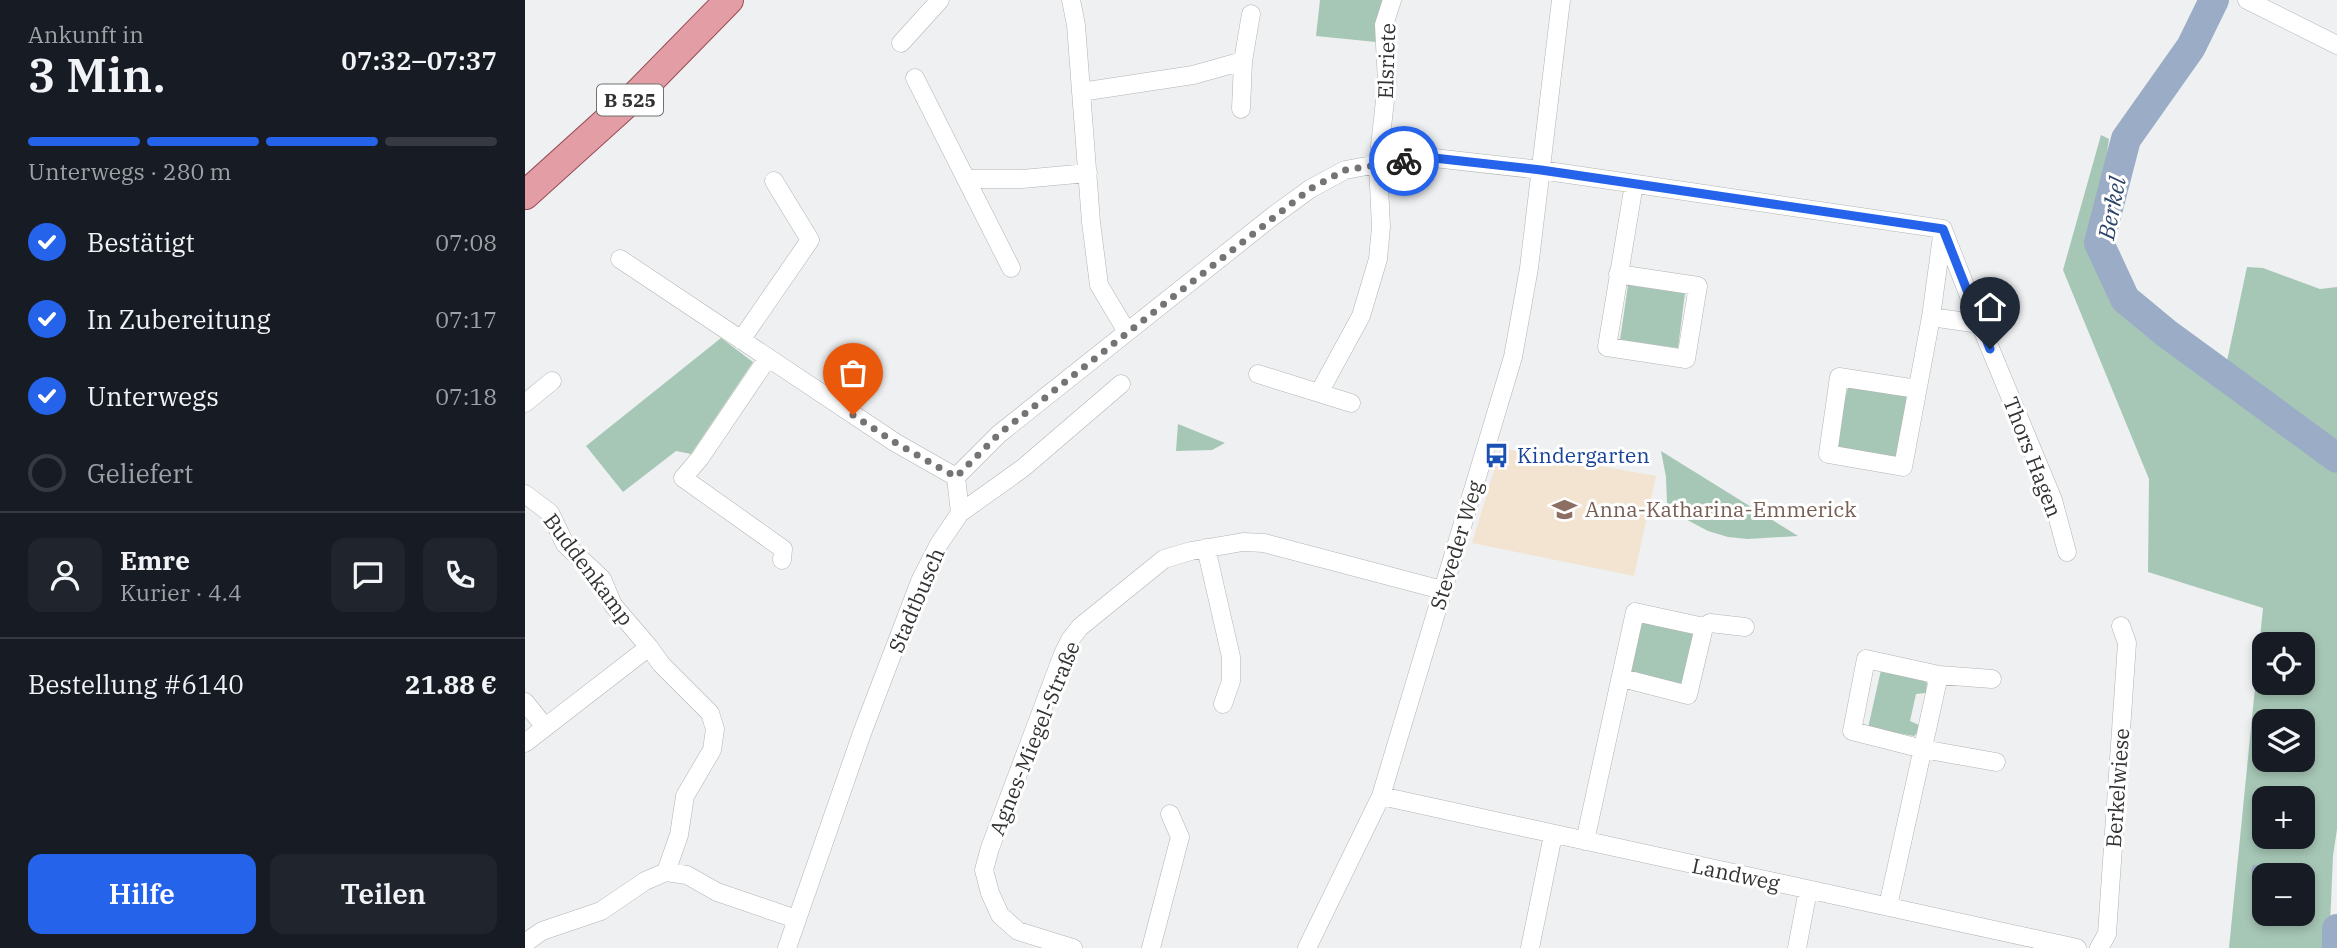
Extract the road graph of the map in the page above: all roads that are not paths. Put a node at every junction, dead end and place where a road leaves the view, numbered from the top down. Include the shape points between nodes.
1 (729, 0) edge
2 (940, 0) edge
3 (1071, 0) edge
4 (1392, 0) edge
5 (1561, 0) edge
6 (2247, 0) edge
7 (1251, 14) dead end
8 (901, 43) dead end
9 (2337, 45) edge
10 (1243, 61) junction
11 (915, 78) dead end
12 (1081, 92) junction
13 (1241, 109) dead end
14 (1378, 164) junction
15 (1541, 170) junction
16 (1088, 173) junction
17 (967, 179) junction
18 (774, 181) dead end
19 (1634, 184) junction
20 (525, 195) edge
21 (1943, 229) junction
22 (620, 259) dead end
23 (1011, 268) dead end
24 (1618, 274) junction
25 (1931, 317) junction
26 (1980, 324) junction
27 (1127, 332) junction
28 (740, 340) junction
29 (767, 359) junction
30 (1258, 374) dead end
31 (552, 381) dead end
32 (1121, 384) dead end
33 (1917, 389) junction
34 (1319, 393) junction
35 (525, 403) edge
36 (1351, 403) dead end
37 (956, 477) junction
38 (525, 494) edge
39 (960, 513) junction
40 (1206, 548) junction
41 (2067, 552) dead end
42 (782, 560) dead end
43 (1442, 590) junction
44 (2120, 626) dead end
45 (1704, 627) junction
46 (1745, 627) dead end
47 (649, 647) junction
48 (1940, 675) junction
49 (1622, 678) junction
50 (1992, 679) dead end
51 (525, 702) edge
52 (1223, 704) dead end
53 (545, 727) junction
54 (525, 743) edge
55 (1923, 749) junction
56 (1996, 762) dead end
57 (1381, 796) junction
58 (1170, 814) dead end
59 (1553, 835) junction
60 (1585, 841) junction
61 (666, 872) junction
62 (1808, 890) junction
63 (1888, 906) junction
64 (796, 919) junction
65 (525, 943) edge
66 (787, 948) edge
67 (1073, 948) edge
68 (1151, 948) edge
69 (1307, 948) edge
70 (1530, 948) edge
71 (1797, 948) edge
72 (2077, 948) edge
73 (2099, 948) edge

1 - 20 main road, B 525 via 638,93
2 - 8 street
3 - 12 street
4 - 14 street, Elsriete via 1384,25 1387,82
5 - 15 street, Steveder Weg
6 - 9 street
7 - 10 street
10 - 12 street via 1193,75
10 - 13 street
11 - 17 street
12 - 16 street
14 - 15 street via 1434,158
14 - 27 street via 1345,170 1310,189
14 - 34 street via 1378,258 1361,316
15 - 19 street
15 - 43 street, Steveder Weg via 1513,357
16 - 17 street
16 - 27 street via 1099,285
17 - 23 street
18 - 28 street via 810,240
19 - 21 street
19 - 24 street
21 - 25 street
21 - 26 street, Thors Hagen
22 - 28 street
24 - 24 street via 1607,347 1686,359 1698,286
25 - 26 street
25 - 33 street
26 - 41 street, Thors Hagen via 2053,500
27 - 37 street via 999,434
28 - 29 street
29 - 37 street
29 - 42 street via 683,478 783,549
30 - 34 street
31 - 35 street
32 - 39 street via 1023,468
33 - 33 street via 1903,467 1828,454 1839,377
34 - 36 street
37 - 39 street
38 - 47 street, Buddenkamp via 550,513 565,544 602,579 613,605
39 - 64 street, Stadtbusch via 921,579
40 - 43 street, Agnes-Miegel-Straße via 1264,543
40 - 52 street via 1231,657 1231,681
40 - 67 street, Agnes-Miegel-Straße via 1164,559 1070,640 989,848 984,870 1000,915 1018,931
43 - 57 street, Steveder Weg
44 - 73 street, Berkelwiese via 2127,643 2120,756 2107,934
45 - 46 street via 1710,623
45 - 49 street via 1635,612
45 - 49 street via 1688,695
47 - 53 street
47 - 61 street, Buddenkamp via 710,713 715,729 712,750 685,796 679,835
48 - 50 street
48 - 55 street
48 - 55 street via 1866,659 1852,731
49 - 60 street
51 - 53 street
53 - 54 street
55 - 56 street
55 - 63 street
57 - 59 street, Landweg
57 - 69 street, Steveder Weg
58 - 68 street via 1180,837
59 - 60 street, Landweg
59 - 70 street
60 - 62 street, Landweg
61 - 64 street via 687,875 717,892
61 - 65 street via 601,911 542,931
62 - 63 street, Landweg
62 - 71 street
63 - 72 street, Landweg
64 - 66 street, Stadtbusch

